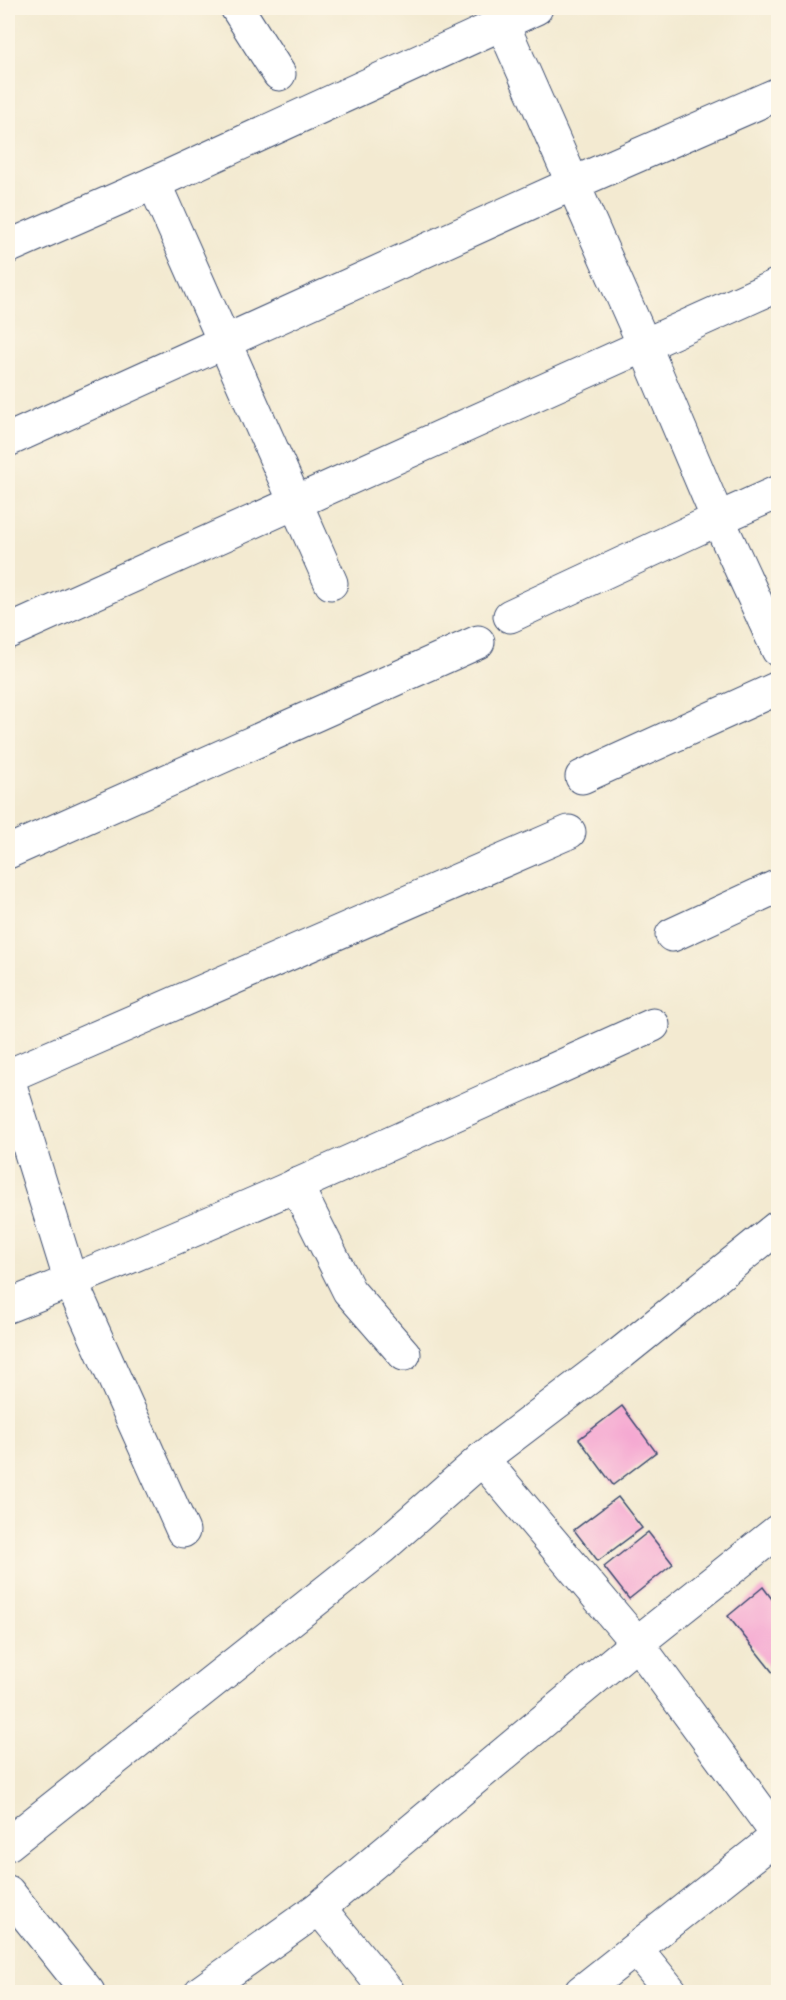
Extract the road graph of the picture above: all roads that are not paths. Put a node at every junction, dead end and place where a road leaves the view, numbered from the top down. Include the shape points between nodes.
1 (237, 8) edge
2 (536, 8) edge
3 (502, 23) junction
4 (279, 74) dead end
5 (778, 94) edge
6 (154, 183) junction
7 (572, 184) junction
8 (8, 247) edge
9 (778, 285) edge
10 (225, 342) junction
11 (645, 347) junction
12 (8, 440) edge
13 (778, 492) edge
14 (296, 503) junction
15 (718, 519) junction
16 (331, 583) dead end
17 (510, 616) dead end
18 (8, 632) edge
19 (478, 642) dead end
20 (778, 650) edge
21 (778, 688) edge
22 (582, 777) dead end
23 (569, 832) dead end
24 (8, 852) edge
25 (778, 886) edge
26 (672, 935) dead end
27 (652, 1025) dead end
28 (8, 1077) edge
29 (296, 1185) junction
30 (778, 1227) edge
31 (71, 1282) junction
32 (8, 1306) edge
33 (404, 1354) dead end
34 (482, 1459) junction
35 (183, 1531) dead end
36 (778, 1531) edge
37 (637, 1643) junction
38 (778, 1835) edge
39 (8, 1844) edge
40 (8, 1892) edge
41 (319, 1908) junction
42 (636, 1948) junction
43 (88, 1992) edge
44 (201, 1992) edge
45 (388, 1992) edge
46 (580, 1992) edge
47 (671, 1992) edge

1 - 4 street
2 - 3 street
3 - 6 street
3 - 7 street
5 - 7 street
6 - 8 street
6 - 10 street
7 - 10 street
7 - 11 street
9 - 11 street
10 - 12 street
10 - 14 street
11 - 14 street
11 - 15 street
13 - 15 street
14 - 16 street
14 - 18 street
15 - 17 street
15 - 20 street
19 - 24 street
21 - 22 street
23 - 28 street
25 - 26 street
27 - 29 street
28 - 31 street
29 - 31 street
29 - 33 street via 349,1291
30 - 34 street
31 - 32 street
31 - 35 street
34 - 37 street
34 - 39 street via 381,1548
36 - 37 street
37 - 38 street
37 - 41 street
38 - 42 street
40 - 43 street
41 - 44 street
41 - 45 street
42 - 46 street
42 - 47 street

